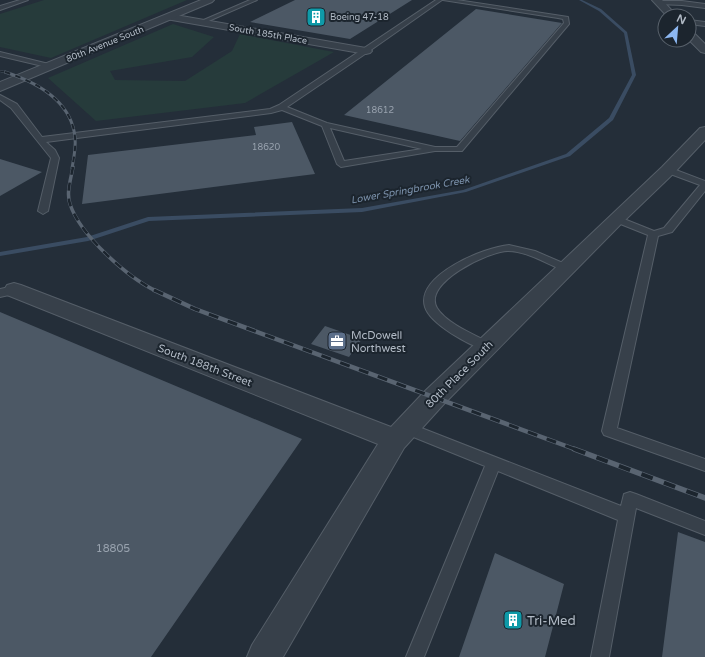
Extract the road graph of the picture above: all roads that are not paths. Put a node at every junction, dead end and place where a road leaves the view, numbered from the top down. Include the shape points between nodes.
1 (25, 0) edge
2 (209, 0) edge
3 (254, 0) edge
4 (439, 0) edge
5 (446, 0) edge
6 (658, 1) edge
7 (682, 1) edge
8 (705, 6) edge
9 (0, 8) edge
10 (170, 17) junction
11 (202, 22) junction
12 (697, 42) edge
13 (705, 50) edge
14 (366, 51) junction
15 (0, 54) edge
16 (51, 66) junction
17 (1, 89) edge
18 (282, 107) junction
19 (325, 124) junction
20 (705, 131) edge
21 (40, 140) junction
22 (435, 149) junction
23 (668, 170) junction
24 (705, 184) edge
25 (43, 211) dead end
26 (616, 219) junction
27 (653, 234) junction
28 (566, 268) junction
29 (7, 291) edge
30 (486, 346) junction
31 (401, 434) junction
32 (494, 463) junction
33 (705, 465) edge
34 (627, 516) junction
35 (705, 528) edge
36 (264, 657) edge
37 (415, 657) edge
38 (600, 657) edge

1 - 9 lane
2 - 10 street, 80th Avenue South
3 - 11 lane
4 - 14 lane
5 - 22 lane via 559,16 566,18 567,23 459,149
6 - 7 lane
7 - 8 lane
10 - 11 street, South 185th Place
10 - 16 street, 80th Avenue South
11 - 14 street, South 185th Place
12 - 13 street
14 - 18 lane
15 - 16 lane
16 - 17 street, 80th Avenue South
17 - 21 lane
18 - 19 lane
18 - 21 lane via 271,111
19 - 22 lane
19 - 22 lane via 341,164
20 - 23 street, 80th Place South
21 - 25 lane via 55,158
23 - 24 lane
23 - 26 street, 80th Place South
24 - 27 lane via 668,230
26 - 27 lane
26 - 28 street, 80th Place South
27 - 33 lane via 609,431
28 - 30 street, 80th Place South
28 - 30 lane via 537,255 508,248 489,250 471,258 441,278 430,299 430,306 436,315 451,327
29 - 31 street, South 188th Street
30 - 31 street, 80th Place South
31 - 32 lane
31 - 36 street, 80th Place South
32 - 34 lane
32 - 37 lane
34 - 35 lane via 630,499
34 - 38 lane

